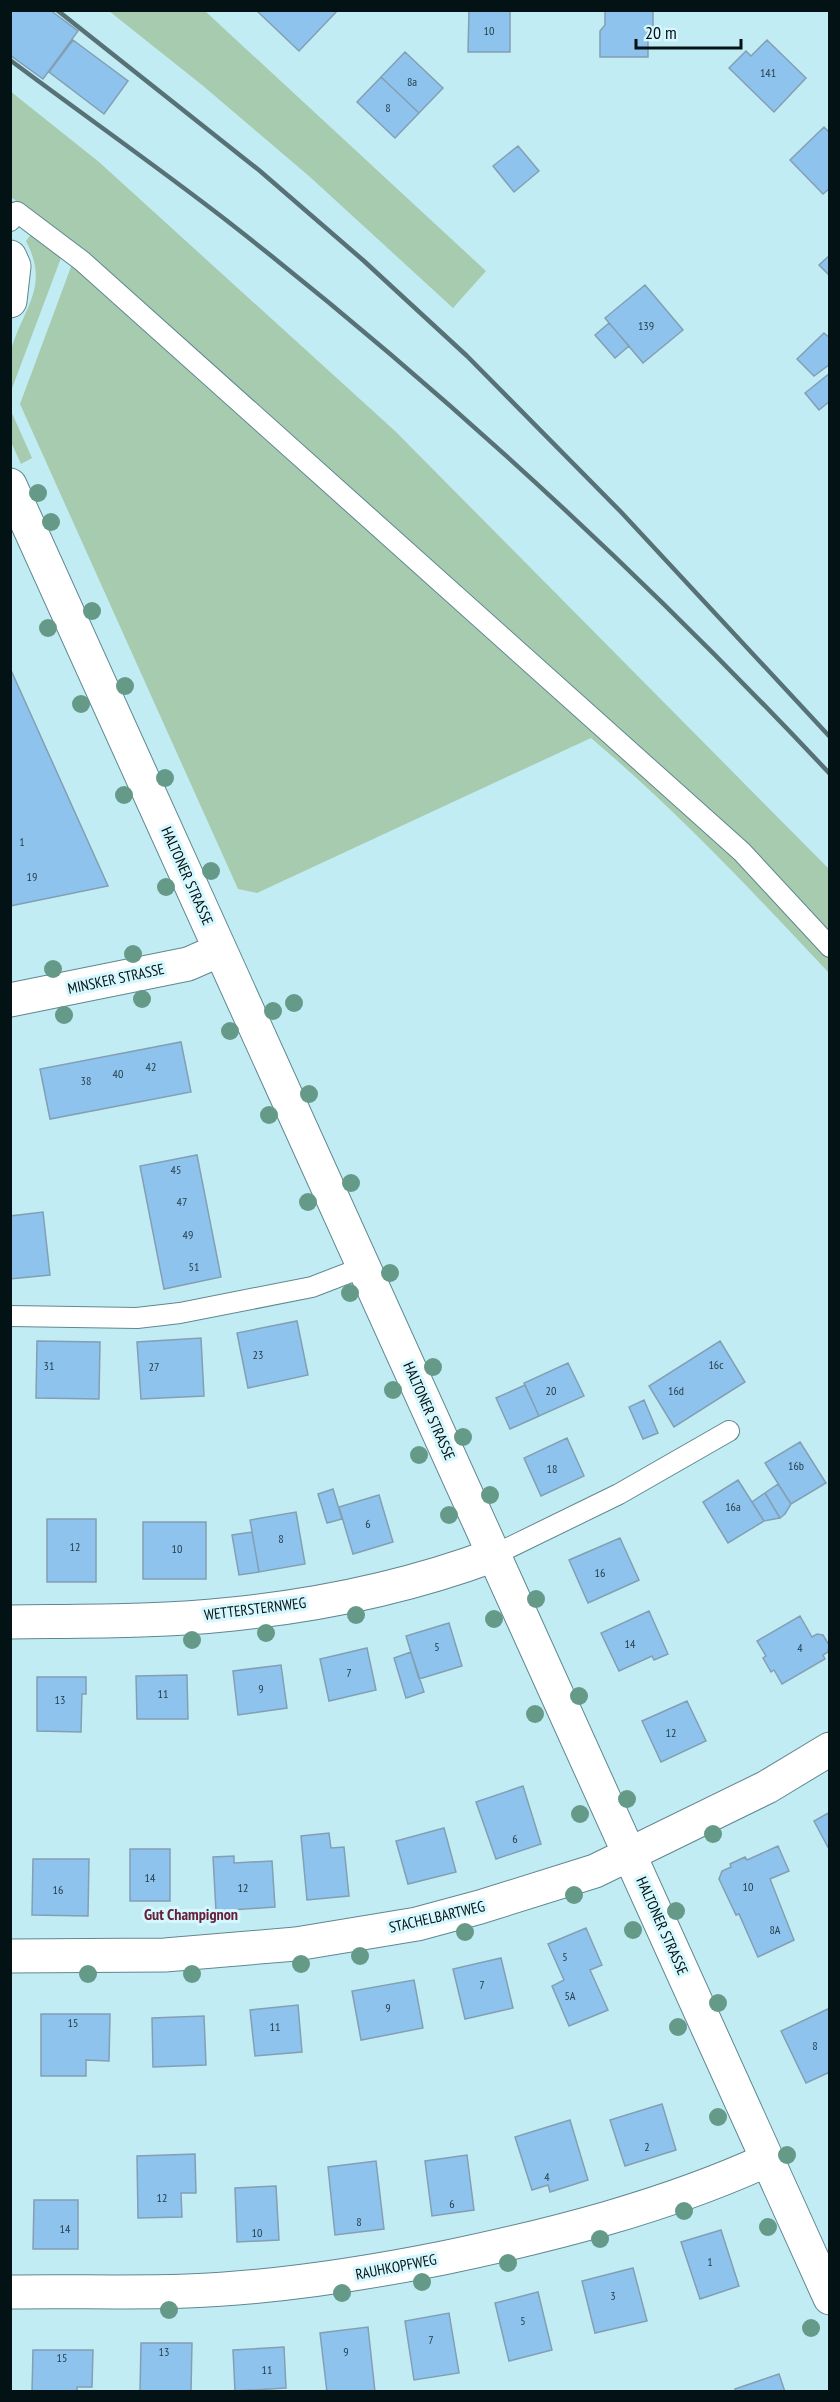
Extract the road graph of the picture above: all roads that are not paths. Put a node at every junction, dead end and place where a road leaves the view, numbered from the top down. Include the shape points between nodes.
1 (10, 221) edge
2 (10, 257) edge
3 (10, 301) edge
4 (10, 485) edge
5 (830, 947) edge
6 (220, 950) junction
7 (10, 1000) edge
8 (364, 1267) junction
9 (10, 1316) edge
10 (729, 1431) dead end
11 (494, 1555) junction
12 (10, 1622) edge
13 (830, 1749) edge
14 (630, 1855) junction
15 (10, 1956) edge
16 (767, 2160) junction
17 (10, 2292) edge
18 (830, 2298) edge

1 - 5 lane via 17,212 91,269 741,852
2 - 3 street via 14,266
4 - 6 street, HALTONER STRASSE
6 - 7 street, MINSKER STRASSE via 189,964
6 - 8 street, HALTONER STRASSE
8 - 9 lane via 312,1287 169,1314 137,1318
8 - 11 street, HALTONER STRASSE
10 - 11 lane via 620,1494
11 - 12 street, WETTERSTERNWEG via 388,1588 234,1614
11 - 14 street, HALTONER STRASSE
13 - 14 street, STACHELBARTWEG via 767,1787
14 - 15 street, STACHELBARTWEG via 595,1871 417,1924 296,1944 165,1955
14 - 16 street, HALTONER STRASSE
16 - 17 street, RAUHKOPFWEG via 733,2176 592,2223 512,2244 353,2276 188,2291
16 - 18 street, HALTONER STRASSE

